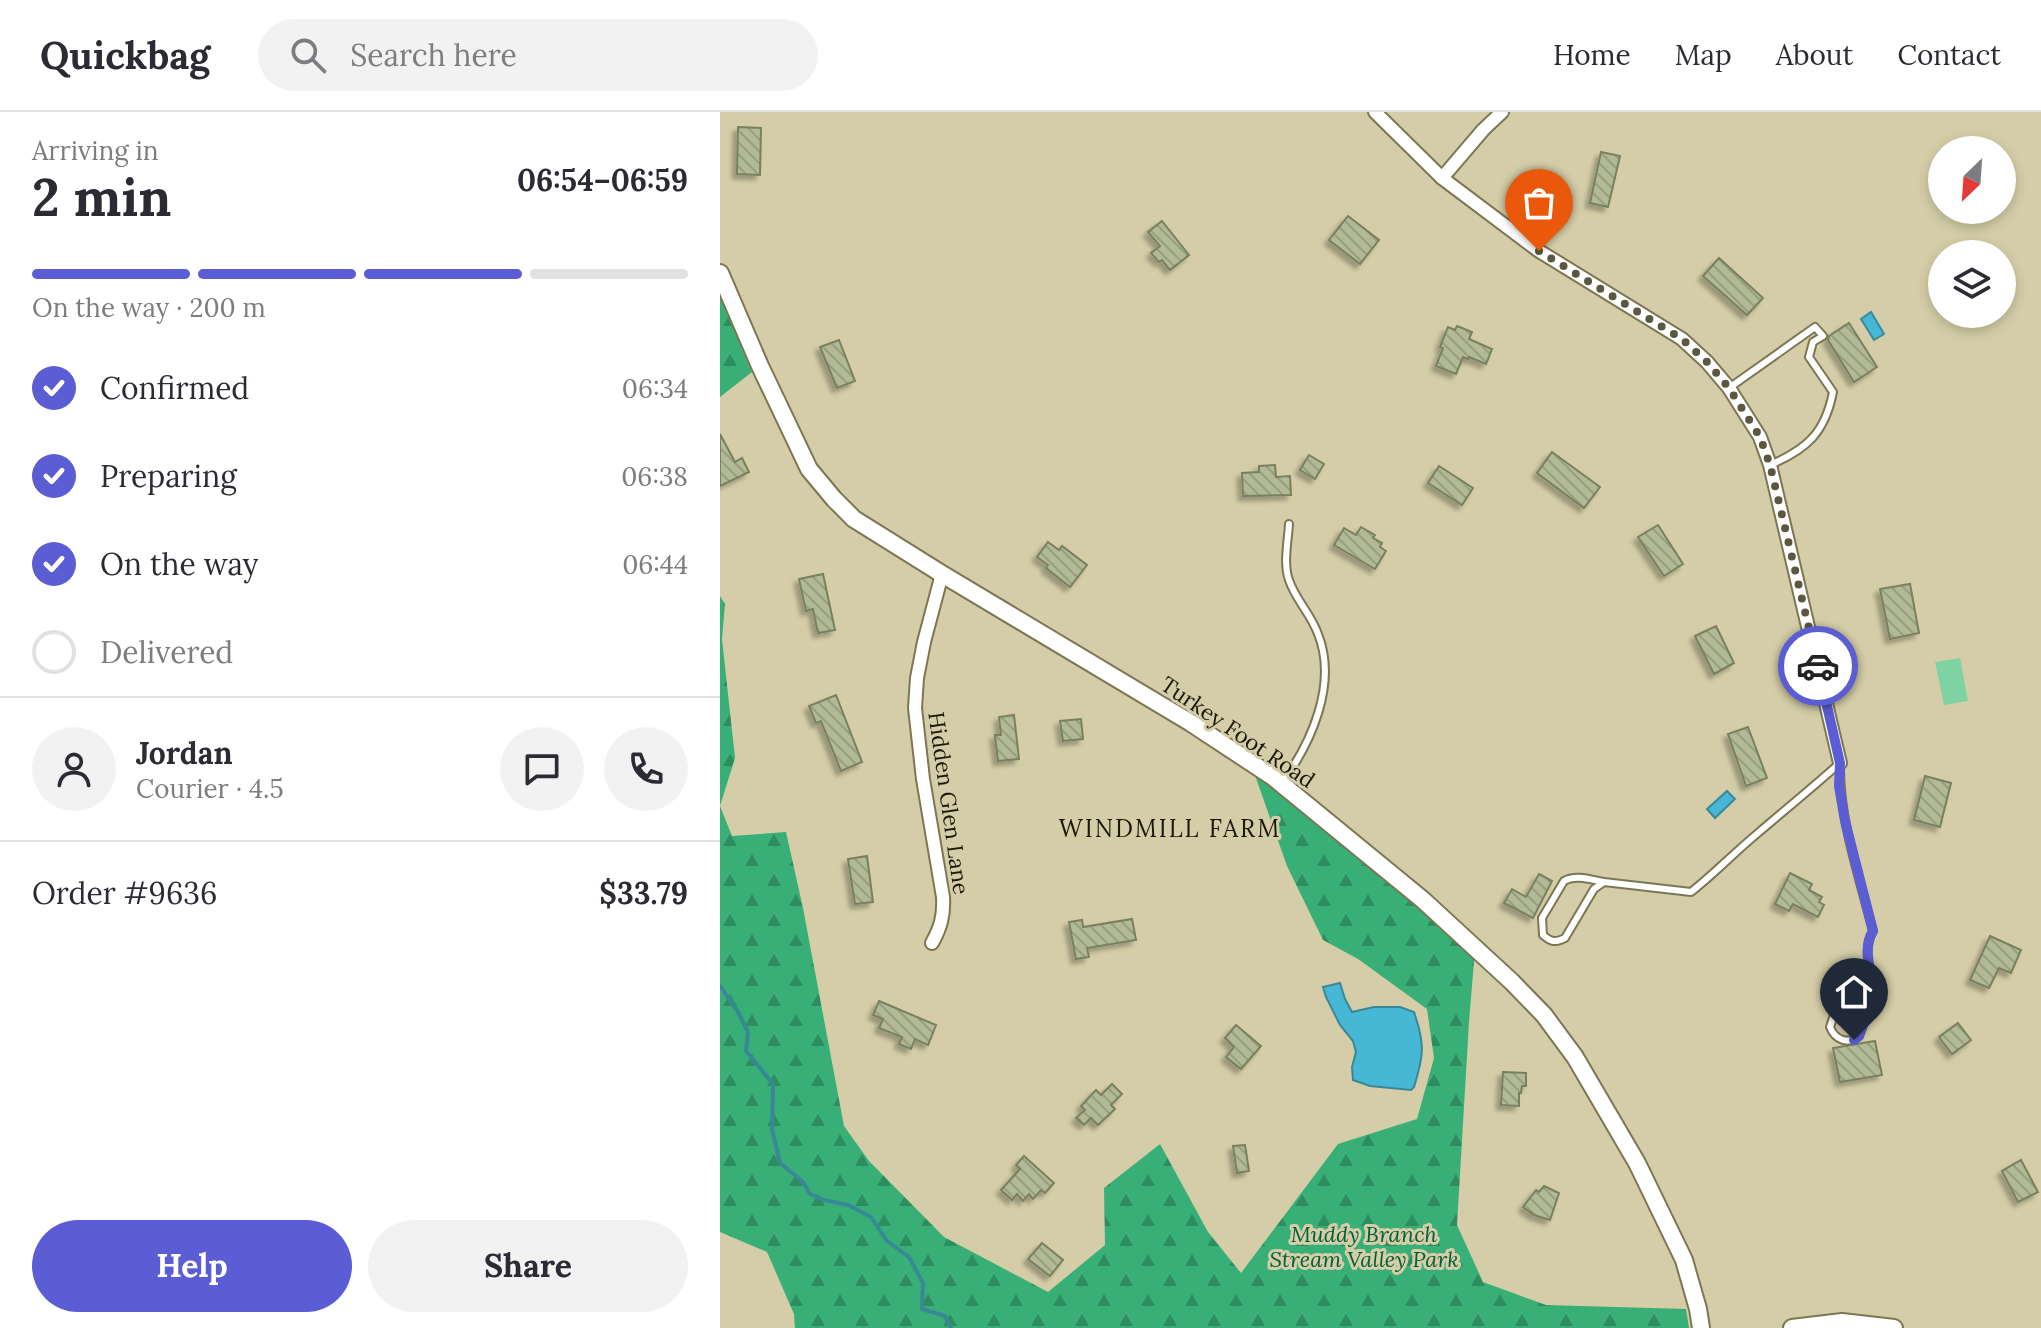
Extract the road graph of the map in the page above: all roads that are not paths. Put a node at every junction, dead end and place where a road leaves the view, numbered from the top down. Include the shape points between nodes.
1 (1375, 112) edge
2 (1502, 112) edge
3 (1442, 178) junction
4 (720, 273) edge
5 (1729, 388) junction
6 (1770, 465) junction
7 (1289, 524) dead end
8 (942, 574) junction
9 (1840, 763) junction
10 (1281, 784) junction
11 (1604, 882) junction
12 (932, 943) dead end
13 (1873, 996) junction
14 (1701, 1328) edge
15 (1792, 1328) edge
16 (1894, 1328) edge

1 - 3 street
2 - 3 street
3 - 5 street via 1539,251 1682,339
4 - 8 street, Turkey Foot Road via 809,469 854,519
5 - 6 street via 1760,437
5 - 6 lane via 1815,327 1823,336 1813,342 1809,357 1833,392 1829,414 1804,445
6 - 9 street
7 - 10 lane via 1287,577 1319,635 1324,669 1316,720
8 - 10 street, Turkey Foot Road via 1191,723
8 - 12 street, Hidden Glen Lane via 924,642 915,708 943,897 944,916
9 - 11 lane via 1691,892
9 - 13 lane via 1845,821 1873,931 1867,950
10 - 14 street, Turkey Foot Road via 1423,900 1544,1015 1637,1163 1684,1260
11 - 11 lane via 1594,889 1565,938 1550,941 1543,935 1542,918 1564,881
13 - 13 lane via 1834,1015 1833,1035 1841,1040 1859,1036
15 - 16 street via 1842,1322

